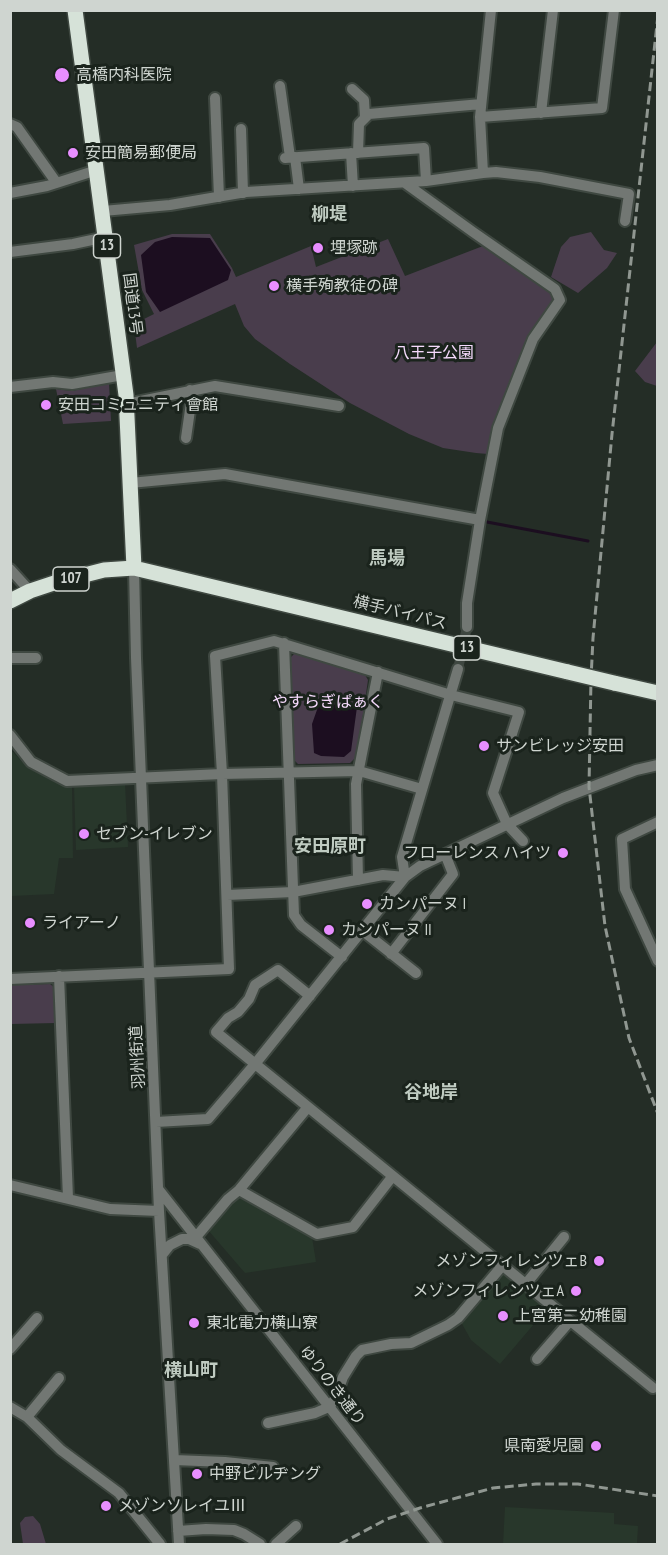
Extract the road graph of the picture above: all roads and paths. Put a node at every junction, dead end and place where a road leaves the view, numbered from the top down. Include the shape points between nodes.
1 (75, 10) edge
2 (491, 10) edge
3 (553, 10) edge
4 (614, 10) edge
5 (280, 86) dead end
6 (352, 89) dead end
7 (215, 98) dead end
8 (481, 104) junction
9 (541, 113) junction
10 (365, 117) junction
11 (480, 117) junction
12 (10, 124) edge
13 (241, 129) dead end
14 (354, 153) junction
15 (290, 157) junction
16 (97, 170) junction
17 (483, 173) junction
18 (56, 182) junction
19 (426, 182) junction
20 (405, 183) junction
21 (353, 186) junction
22 (298, 189) junction
23 (10, 193) edge
24 (243, 193) junction
25 (219, 196) junction
26 (102, 211) junction
27 (625, 221) dead end
28 (106, 237) junction
29 (10, 252) edge
30 (123, 375) junction
31 (10, 387) edge
32 (190, 390) junction
33 (126, 404) junction
34 (339, 406) dead end
35 (186, 438) dead end
36 (130, 483) junction
37 (480, 520) junction
38 (135, 568) junction
39 (10, 569) edge
40 (30, 591) junction
41 (10, 601) edge
42 (467, 627) tunnel mouth
43 (284, 643) junction
44 (10, 658) edge
45 (36, 658) dead end
46 (458, 669) tunnel mouth
47 (378, 672) junction
48 (657, 693) edge
49 (452, 695) junction
50 (10, 735) edge
51 (657, 765) edge
52 (359, 771) junction
53 (289, 772) junction
54 (222, 774) junction
55 (141, 778) junction
56 (422, 789) junction
57 (657, 822) edge
58 (507, 824) junction
59 (523, 841) dead end
60 (444, 854) junction
61 (405, 877) junction
62 (358, 880) junction
63 (293, 892) junction
64 (227, 896) junction
65 (363, 931) junction
66 (391, 954) junction
67 (342, 957) junction
68 (657, 962) edge
69 (149, 972) junction
70 (416, 973) dead end
71 (58, 976) junction
72 (10, 979) edge
73 (310, 996) junction
74 (255, 1064) junction
75 (308, 1107) junction
76 (156, 1122) junction
77 (392, 1177) junction
78 (10, 1185) edge
79 (159, 1190) junction
80 (239, 1190) junction
81 (68, 1198) junction
82 (159, 1211) junction
83 (564, 1237) dead end
84 (199, 1241) junction
85 (162, 1255) junction
86 (502, 1266) junction
87 (525, 1285) junction
88 (37, 1318) dead end
89 (570, 1321) junction
90 (10, 1349) edge
91 (537, 1359) dead end
92 (59, 1378) dead end
93 (653, 1388) dead end
94 (10, 1407) edge
95 (329, 1407) junction
96 (27, 1417) junction
97 (268, 1424) dead end
98 (174, 1460) junction
99 (273, 1467) dead end
100 (296, 1526) dead end
101 (178, 1531) junction
102 (160, 1545) edge
103 (178, 1545) edge
104 (260, 1545) edge
105 (276, 1545) edge
106 (436, 1545) edge

1 - 16 highway, 国道13号 / 13
2 - 8 street
3 - 9 street
4 - 9 street via 602,108
5 - 15 street
6 - 10 street via 364,100
7 - 25 street
8 - 10 street
8 - 11 street
9 - 11 street
10 - 14 street via 359,124
11 - 17 street
12 - 18 street via 17,127
13 - 24 street
14 - 15 street
14 - 19 street via 424,148
14 - 21 street
15 - 22 street
16 - 18 street
16 - 26 highway, 国道13号 / 13
17 - 19 street
17 - 27 street via 540,177 629,194
18 - 23 street
19 - 20 street
20 - 21 street
20 - 37 street via 555,289 560,300 533,339 498,428
21 - 22 street
22 - 24 street
24 - 25 street
25 - 26 street
26 - 28 highway, 国道13号 / 13
28 - 29 street
28 - 30 highway, 国道13号 / 13
30 - 31 street via 72,384
30 - 33 highway, 国道13号 / 13
32 - 33 street
32 - 34 street via 214,386
32 - 35 street
33 - 36 highway, 国道13号 / 13
36 - 37 street via 225,474
36 - 38 highway, 国道13号 / 13
37 - 42 street
38 - 40 highway, 107 via 105,570
38 - 48 highway, 横手バイパス / 13, bridge
38 - 55 street, 羽州街道
39 - 40 street
40 - 41 highway, 107
43 - 47 street
43 - 53 street
43 - 54 street via 274,641 215,656
44 - 45 street
46 - 49 street
47 - 49 street
47 - 52 street
49 - 56 street
49 - 58 street via 519,712 493,793
50 - 55 street via 31,762 68,781
51 - 58 street via 575,793
52 - 53 street
52 - 56 street
52 - 62 street
53 - 54 street
53 - 63 street
54 - 55 street
54 - 64 street
55 - 69 street, 羽州街道
56 - 61 street via 402,857
57 - 68 street via 622,839 625,889
58 - 59 street
58 - 60 street
60 - 61 street
60 - 66 street via 453,874
61 - 62 street via 383,874
61 - 65 street
62 - 63 street
63 - 64 street
63 - 67 street via 294,915 301,925
64 - 69 street via 229,969
65 - 66 street
65 - 67 street
66 - 70 street
67 - 73 street
69 - 71 street
69 - 76 street, 羽州街道
71 - 72 street
71 - 81 street
73 - 74 street
73 - 74 street via 278,970 255,985 249,999 216,1032
74 - 75 street
74 - 76 street via 208,1119
75 - 77 street
75 - 80 street
76 - 79 street, 羽州街道
77 - 80 street via 353,1227 317,1234
77 - 86 street
78 - 81 street
79 - 82 street, 羽州街道
79 - 84 street, ゆりのき通り
80 - 84 street via 228,1199
81 - 82 street via 110,1209
82 - 85 street, 羽州街道
83 - 87 street
84 - 85 street via 182,1239
84 - 95 street, ゆりのき通り
85 - 98 street, 羽州街道
86 - 87 street
86 - 95 street via 459,1318 448,1325 411,1343 362,1350
87 - 89 street
88 - 90 street
89 - 91 street
89 - 93 street
92 - 96 street
94 - 96 street
95 - 97 street
95 - 106 street, ゆりのき通り
96 - 102 street via 61,1450 119,1493
98 - 99 street
98 - 101 street, 羽州街道
100 - 105 street
101 - 103 street, 羽州街道
101 - 104 street via 234,1530

